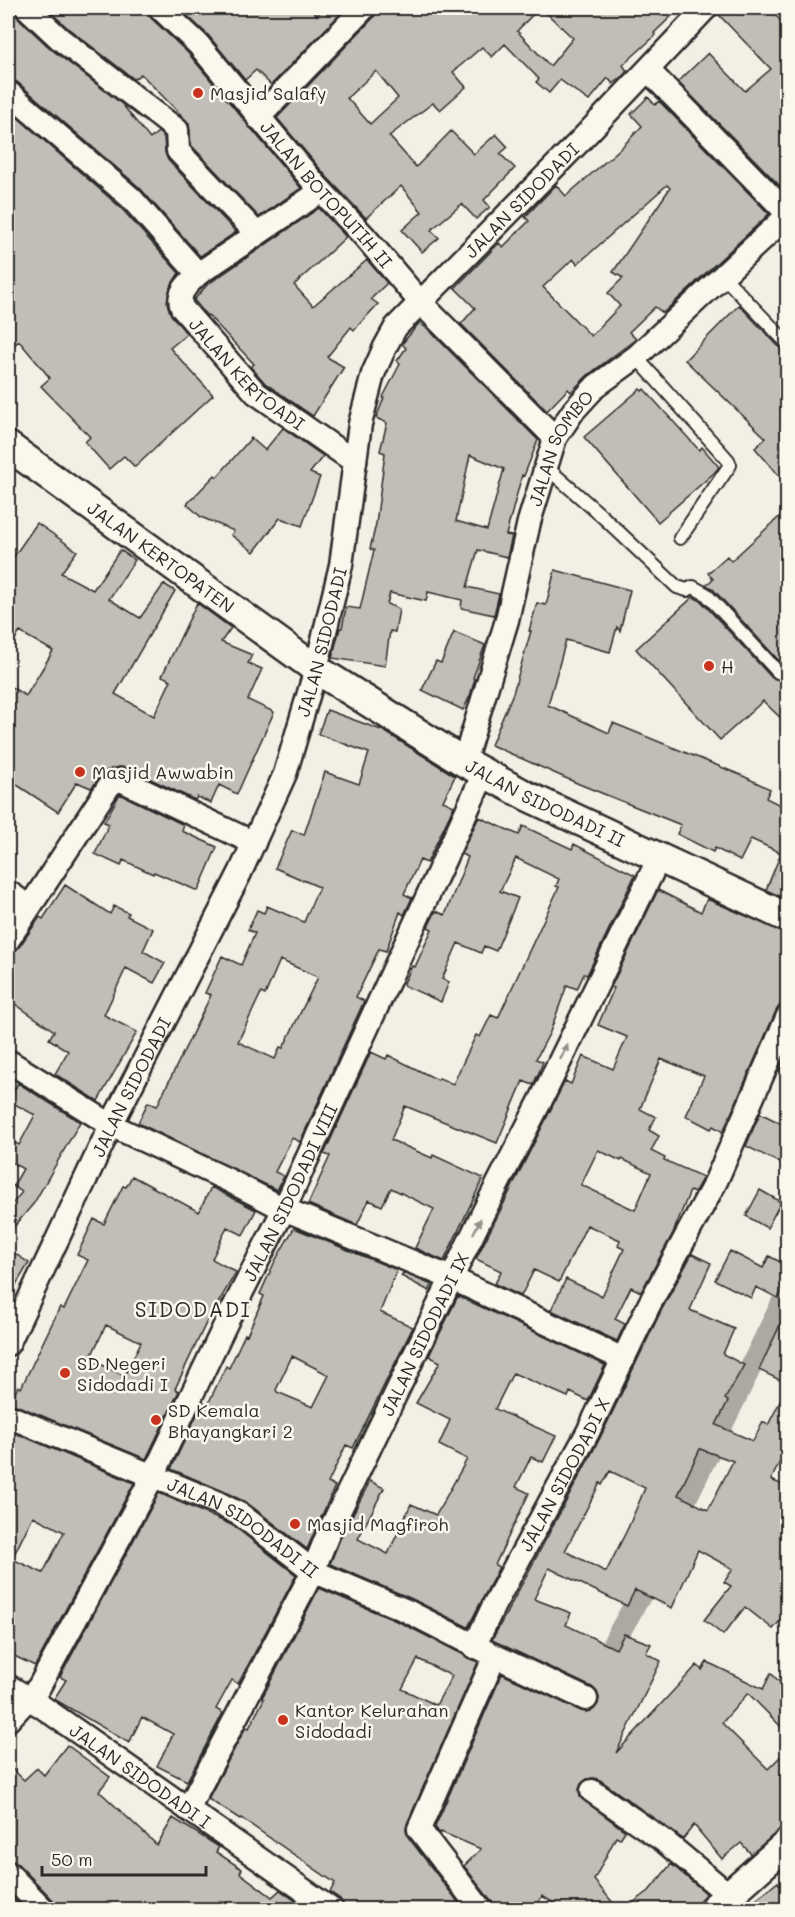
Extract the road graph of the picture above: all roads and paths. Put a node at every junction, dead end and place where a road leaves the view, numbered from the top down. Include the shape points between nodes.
1 (27, 8) edge
2 (160, 8) edge
3 (364, 8) edge
4 (706, 8) edge
5 (648, 70) junction
6 (8, 92) edge
7 (258, 118) junction
8 (321, 191) junction
9 (788, 214) edge
10 (257, 234) junction
11 (198, 274) junction
12 (723, 276) junction
13 (421, 303) junction
14 (788, 344) edge
15 (636, 357) junction
16 (555, 438) junction
17 (8, 446) edge
18 (355, 462) junction
19 (546, 467) junction
20 (680, 538) dead end
21 (316, 669) junction
22 (788, 674) edge
23 (474, 768) junction
24 (254, 843) junction
25 (659, 858) junction
26 (8, 892) edge
27 (29, 907) junction
28 (788, 918) edge
29 (8, 940) edge
30 (788, 1016) edge
31 (8, 1061) edge
32 (111, 1125) junction
33 (284, 1209) junction
34 (451, 1278) junction
35 (8, 1344) edge
36 (622, 1359) junction
37 (8, 1416) edge
38 (153, 1476) junction
39 (313, 1571) junction
40 (474, 1647) junction
41 (495, 1656) junction
42 (8, 1686) edge
43 (28, 1698) junction
44 (586, 1699) dead end
45 (8, 1720) edge
46 (592, 1791) dead end
47 (188, 1809) junction
48 (788, 1844) edge
49 (8, 1873) edge
50 (720, 1902) edge
51 (44, 1910) edge
52 (332, 1910) edge
53 (481, 1910) edge

1 - 10 street via 60,39 177,130 178,151
2 - 7 street, JALAN BOTOPUTIH II via 198,44
3 - 7 street
4 - 5 street, JALAN SIDODADI
5 - 9 street
5 - 13 street, JALAN SIDODADI
6 - 11 street via 131,198
7 - 8 street, JALAN BOTOPUTIH II
8 - 10 street, JALAN KERTOADI
8 - 13 street, JALAN BOTOPUTIH II
9 - 12 street, JALAN SOMBO
10 - 11 street, JALAN KERTOADI
11 - 18 street, JALAN KERTOADI via 182,290 182,308 256,393
12 - 14 lane
12 - 15 street, JALAN SOMBO
13 - 16 street, JALAN BOTOPUTIH II
13 - 18 street, JALAN SIDODADI via 396,327 373,374
15 - 16 street, JALAN SOMBO via 596,386
15 - 20 lane via 730,465
16 - 19 street, JALAN SOMBO
17 - 21 street, JALAN KERTOPATEN
18 - 21 street, JALAN SIDODADI via 341,566
19 - 22 lane via 677,587 693,587 706,594 778,672
19 - 23 street, JALAN SOMBO via 529,522
21 - 23 street, JALAN SIDODADI II
21 - 24 street, JALAN SIDODADI via 285,774
23 - 25 street, JALAN SIDODADI II
23 - 33 street, JALAN SIDODADI VIII
24 - 27 street via 121,780 115,781
24 - 32 street, JALAN SIDODADI
25 - 28 street, JALAN SIDODADI II
34 -> 25 street, JALAN SIDODADI IX
26 - 27 street
27 - 29 street
30 - 36 street, JALAN SIDODADI X via 716,1181
31 - 32 street
32 - 33 street
32 - 35 street, JALAN SIDODADI
33 - 34 street
33 - 38 street, JALAN SIDODADI VIII
34 - 36 street
34 - 39 street, JALAN SIDODADI IX
36 - 40 street, JALAN SIDODADI X via 588,1432
37 - 38 street, JALAN SIDODADI II
38 - 39 street, JALAN SIDODADI II via 241,1515
38 - 43 street, JALAN SIDODADI VIII via 39,1687
39 - 40 street, JALAN SIDODADI II via 407,1611
39 - 47 street, JALAN SIDODADI IX
40 - 41 street
41 - 44 street
41 - 53 street via 419,1829
42 - 43 street, JALAN SIDODADI I
43 - 45 street, JALAN SIDODADI VIII
43 - 47 street, JALAN SIDODADI I
46 - 50 street via 664,1841
47 - 52 street, JALAN SIDODADI I
48 - 50 street
49 - 51 street

